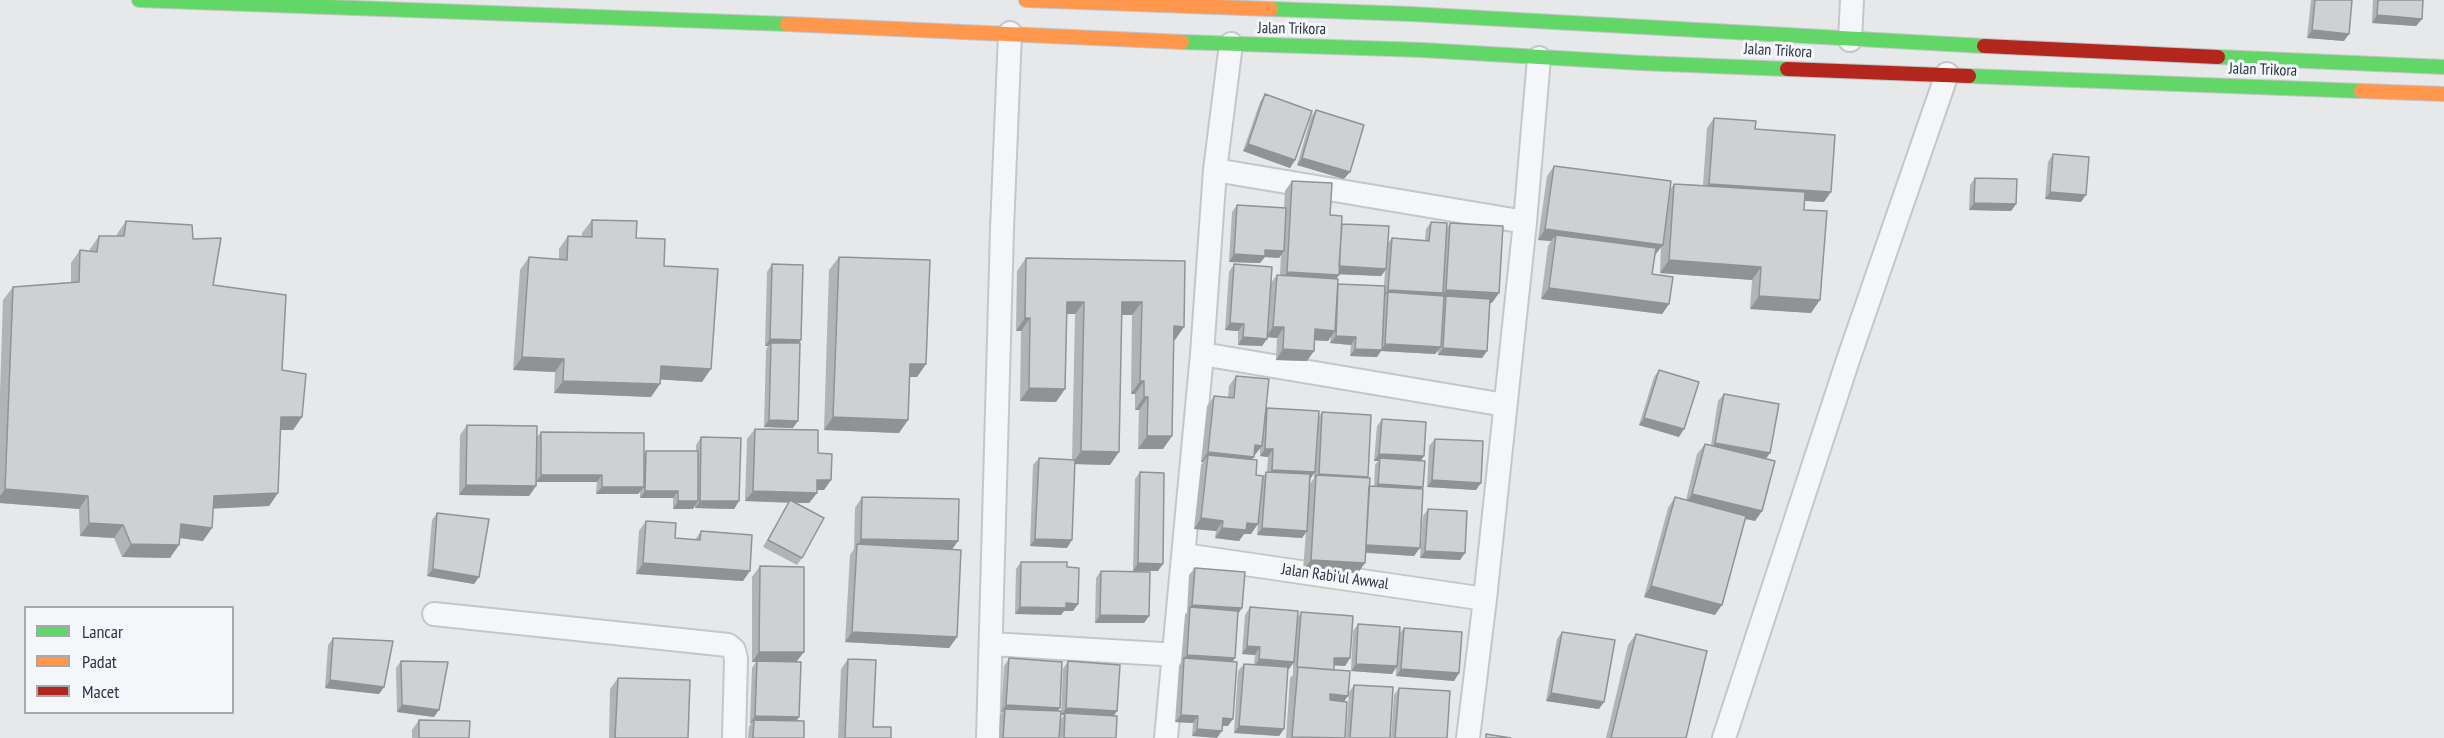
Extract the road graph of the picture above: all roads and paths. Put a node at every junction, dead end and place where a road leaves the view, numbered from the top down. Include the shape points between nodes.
1 (139, 0) edge
2 (1026, 0) edge
3 (1852, 0) edge
4 (1010, 33) junction
5 (1850, 40) junction
6 (1230, 44) junction
7 (1643, 45) junction
8 (1539, 58) junction
9 (2444, 67) edge
10 (1947, 74) junction
11 (2444, 94) edge
12 (1215, 170) junction
13 (1525, 222) junction
14 (1202, 354) junction
15 (1505, 405) junction
16 (1184, 555) junction
17 (1485, 599) junction
18 (434, 614) dead end
19 (992, 644) junction
20 (1162, 654) dead end
21 (734, 738) edge
22 (988, 738) edge
23 (1166, 738) edge
24 (1468, 738) edge
25 (1724, 738) edge

1 - 4 main road, Jalan Trikora
2 - 7 main road, Jalan Trikora via 1411,14
3 - 5 street
4 - 6 main road, Jalan Trikora
4 - 19 street
5 - 7 main road, Jalan Trikora
5 - 9 main road, Jalan Trikora
6 - 8 main road, Jalan Trikora
6 - 12 street
7 - 8 main road, Jalan Trikora
7 - 10 main road, Jalan Trikora
8 - 13 street
10 - 11 main road, Jalan Trikora
10 - 25 street via 1844,371
12 - 13 street
12 - 14 street
13 - 15 street
14 - 15 street
14 - 16 street
15 - 17 street
16 - 17 street, Jalan Rabi'ul Awwal
16 - 23 street
17 - 24 street
18 - 21 street via 728,645 736,659
19 - 20 street
19 - 22 street

